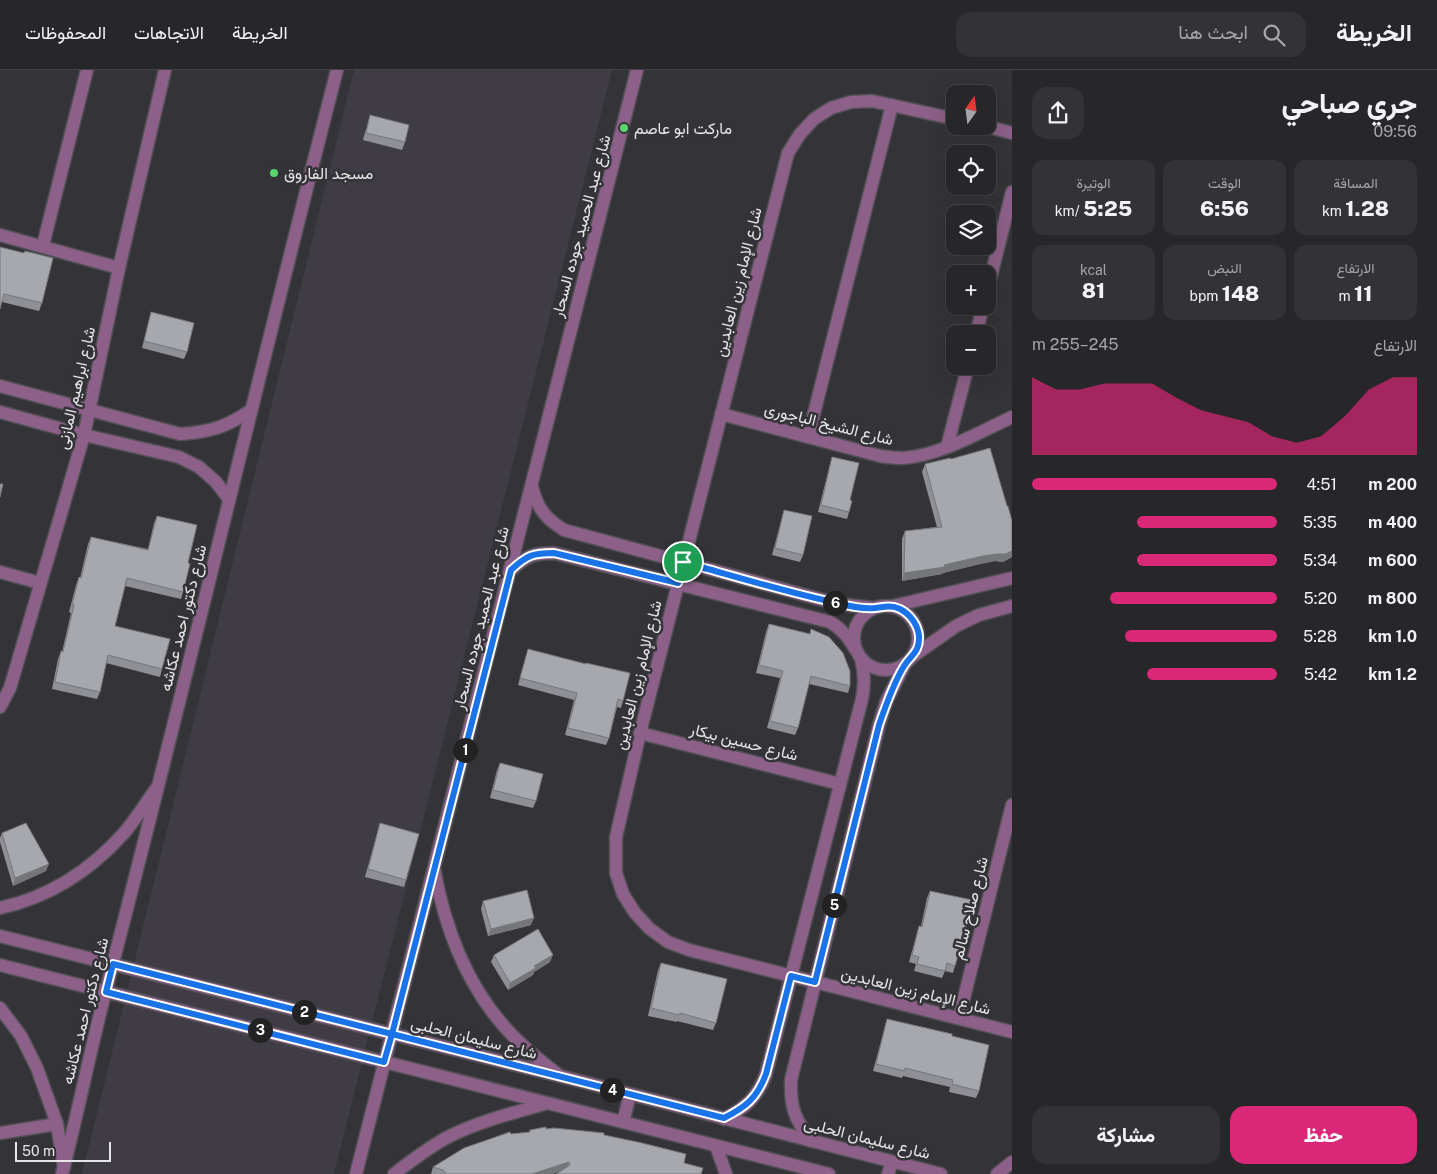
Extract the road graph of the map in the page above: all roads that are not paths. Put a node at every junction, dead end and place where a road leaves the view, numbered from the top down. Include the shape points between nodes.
1 (87, 70) edge
2 (165, 70) edge
3 (337, 70) edge
4 (637, 70) edge
5 (892, 104) junction
6 (946, 117) edge
7 (996, 129) edge
8 (1012, 133) edge
9 (1012, 192) edge
10 (0, 234) edge
11 (43, 246) junction
12 (994, 265) edge
13 (119, 268) junction
14 (966, 375) edge
15 (0, 386) edge
16 (89, 409) junction
17 (251, 410) junction
18 (0, 412) edge
19 (721, 414) junction
20 (1012, 417) edge
21 (84, 435) junction
22 (808, 437) junction
23 (947, 447) junction
24 (532, 487) junction
25 (229, 499) junction
26 (683, 562) junction
27 (511, 570) junction
28 (0, 572) edge
29 (1012, 578) edge
30 (40, 583) junction
31 (678, 583) junction
32 (892, 606) junction
33 (1012, 606) edge
34 (874, 608) junction
35 (858, 654) junction
36 (909, 660) junction
37 (0, 707) edge
38 (640, 732) junction
39 (160, 784) junction
40 (840, 784) junction
41 (1012, 805) edge
42 (434, 868) junction
43 (0, 908) edge
44 (0, 936) edge
45 (113, 964) junction
46 (0, 965) edge
47 (791, 976) junction
48 (815, 982) junction
49 (106, 992) junction
50 (0, 1008) edge
51 (959, 1018) junction
52 (1012, 1032) edge
53 (392, 1034) junction
54 (384, 1062) junction
55 (560, 1076) junction
56 (630, 1095) junction
57 (547, 1103) junction
58 (724, 1118) junction
59 (623, 1122) junction
60 (57, 1124) junction
61 (0, 1133) edge
62 (811, 1140) junction
63 (716, 1146) junction
64 (1012, 1162) edge
65 (890, 1168) edge
66 (63, 1171) edge
67 (796, 1171) edge
68 (356, 1174) edge
69 (394, 1174) edge
70 (726, 1174) edge
71 (828, 1174) edge
72 (940, 1174) edge
73 (997, 1174) edge

1 - 11 street
2 - 13 street, شارع ابراهيم المازنى
3 - 17 street, شارع دكتور احمد عكاشه
4 - 24 street, شارع عبد الحميد جوده السحار
5 - 6 street, شارع الإمام زين العابدين
5 - 19 street, شارع الإمام زين العابدين via 872,100 831,108 804,129 788,153
5 - 22 street
7 - 8 street
9 - 12 street
10 - 11 street
11 - 13 street
13 - 16 street, شارع ابراهيم المازنى
14 - 23 street
15 - 16 street
16 - 17 street via 180,434 218,428
16 - 21 street, شارع ابراهيم المازنى
17 - 25 street, شارع دكتور احمد عكاشه
18 - 21 street
19 - 22 street, شارع الشيخ الباجورى
19 - 26 street, شارع الإمام زين العابدين
20 - 23 street, شارع الشيخ الباجورى
21 - 25 street via 179,456 199,467
21 - 30 street, شارع ابراهيم المازنى
22 - 23 street, شارع الشيخ الباجورى via 880,456 903,458
24 - 26 street via 542,513 564,530
24 - 27 street, شارع عبد الحميد جوده السحار
25 - 39 street, شارع دكتور احمد عكاشه
26 - 31 street, شارع الإمام زين العابدين
26 - 34 street via 838,604
27 - 31 street via 523,559 538,553 554,553
27 - 42 street, شارع عبد الحميد جوده السحار
28 - 30 street
29 - 32 street
30 - 37 street, شارع ابراهيم المازنى via 10,688
31 - 35 street via 830,622 847,635
31 - 38 street, شارع الإمام زين العابدين
32 - 34 street
32 - 36 street via 911,617 916,626 918,647
33 - 36 street via 979,615 956,626
34 - 35 street via 857,625 854,637
35 - 36 street via 877,669 896,668
35 - 40 street via 865,672 864,686
36 - 48 street via 886,702 879,725
38 - 40 street, شارع حسين بيكار
38 - 47 street, شارع الإمام زين العابدين via 616,837 616,873 635,913 668,942
39 - 43 street via 124,832 100,857 71,879 42,895
39 - 45 street, شارع دكتور احمد عكاشه
40 - 47 street
41 - 51 street, شارع صلاح سالم
42 - 53 street, شارع عبد الحميد جوده السحار
42 - 55 street via 448,927 474,984 512,1035
44 - 45 street, شارع سليمان الحلبى
45 - 49 street, شارع دكتور احمد عكاشه
45 - 53 street, شارع سليمان الحلبى
46 - 49 street
47 - 48 street, شارع الإمام زين العابدين
47 - 58 street via 760,1089 739,1111
48 - 51 street, شارع الإمام زين العابدين
48 - 62 street via 791,1080 790,1098 794,1114
49 - 54 street
49 - 66 street, شارع دكتور احمد عكاشه
50 - 60 street via 21,1036 37,1068
51 - 52 street, شارع الإمام زين العابدين
53 - 54 street, شارع عبد الحميد جوده السحار
53 - 55 street, شارع سليمان الحلبى
54 - 57 street
54 - 68 street, شارع عبد الحميد جوده السحار
55 - 56 street, شارع سليمان الحلبى
56 - 58 street, شارع سليمان الحلبى
56 - 59 street
57 - 59 street
57 - 69 street via 479,1123 448,1137
58 - 62 street, شارع سليمان الحلبى
59 - 63 street
60 - 61 street
60 - 66 street
62 - 65 street, شارع سليمان الحلبى
63 - 67 street
63 - 70 street
64 - 73 street
65 - 72 street, شارع سليمان الحلبى
67 - 71 street

